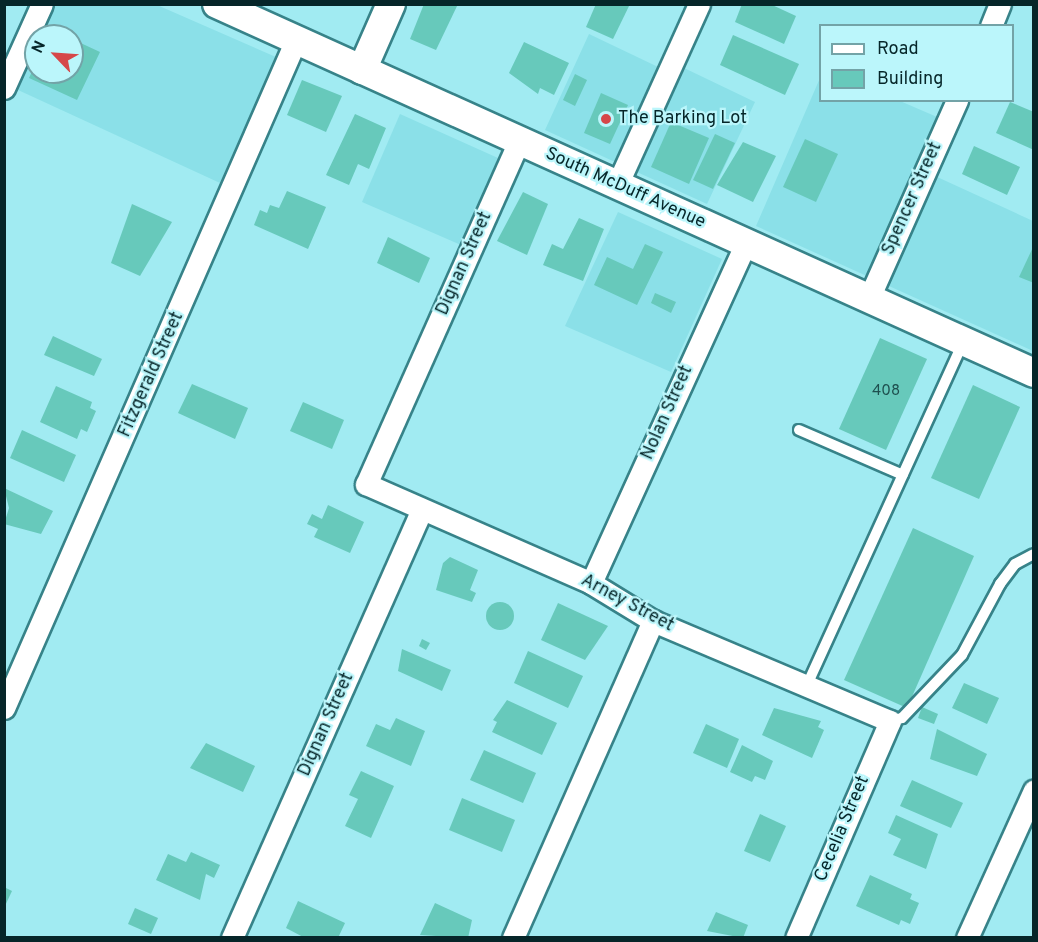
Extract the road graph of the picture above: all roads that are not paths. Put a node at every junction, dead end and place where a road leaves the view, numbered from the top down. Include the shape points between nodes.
1 (42, 4) edge
2 (217, 4) edge
3 (391, 4) edge
4 (699, 4) edge
5 (1000, 4) edge
6 (992, 24) edge
7 (296, 40) junction
8 (362, 70) junction
9 (4, 88) edge
10 (956, 102) edge
11 (519, 141) junction
12 (617, 185) junction
13 (746, 243) junction
14 (869, 298) junction
15 (963, 342) junction
16 (1034, 373) edge
17 (799, 430) dead end
18 (903, 475) junction
19 (366, 484) joint
20 (421, 512) junction
21 (1034, 554) edge
22 (591, 583) junction
23 (652, 621) junction
24 (11, 677) edge
25 (807, 685) junction
26 (4, 708) edge
27 (890, 721) junction
28 (1034, 790) edge
29 (232, 938) edge
30 (513, 938) edge
31 (796, 938) edge
32 (967, 938) edge

1 - 9 street
2 - 7 main road, South McDuff Avenue
3 - 8 main road
4 - 12 street
5 - 6 street
7 - 8 main road, South McDuff Avenue
7 - 24 street, Fitzgerald Street
8 - 11 main road, South McDuff Avenue
10 - 14 street, Spencer Street
11 - 12 main road, South McDuff Avenue
11 - 19 street, Dignan Street
12 - 13 main road, South McDuff Avenue
13 - 14 main road, South McDuff Avenue
13 - 22 street, Nolan Street
14 - 15 main road, South McDuff Avenue
15 - 16 main road, South McDuff Avenue
15 - 18 lane
17 - 18 lane
18 - 25 lane
19 - 20 street, Arney Street
20 - 22 street, Arney Street
20 - 29 street, Dignan Street
21 - 27 lane via 1015,564 1000,584 962,654 902,718
22 - 23 street, Arney Street
23 - 25 street, Arney Street
23 - 30 street
24 - 26 street, Fitzgerald Street
25 - 27 street, Arney Street
27 - 31 street, Cecelia Street
28 - 32 street

